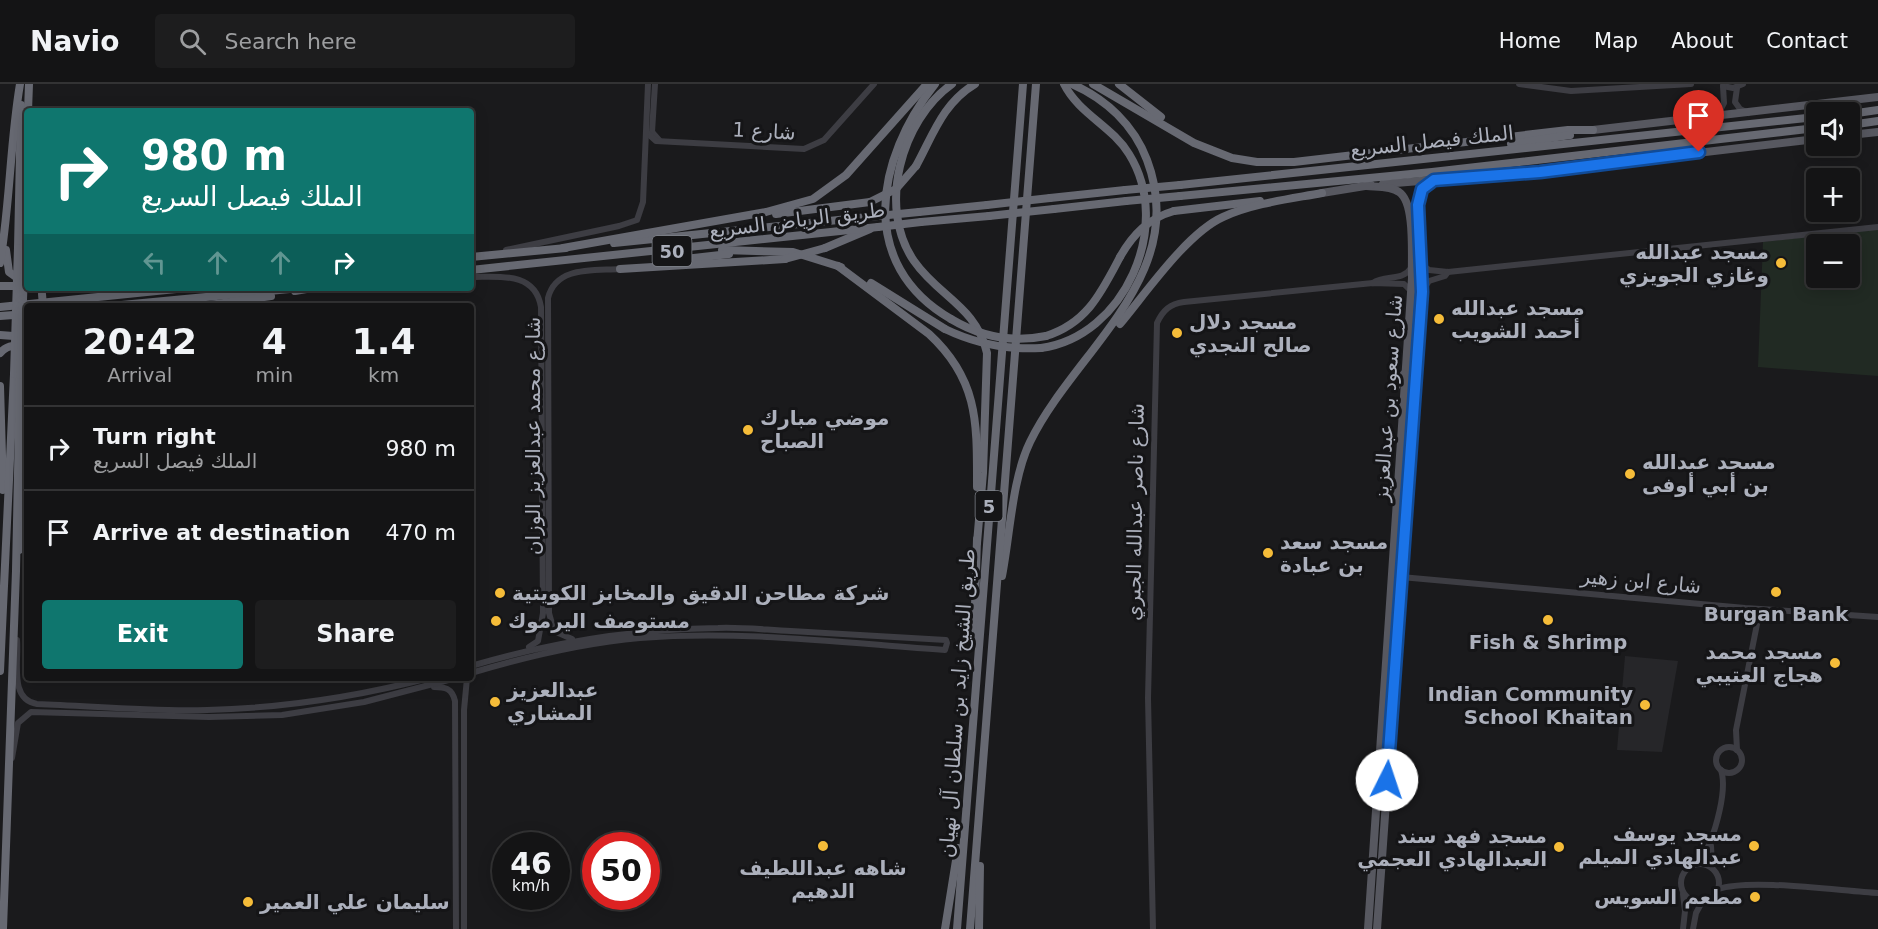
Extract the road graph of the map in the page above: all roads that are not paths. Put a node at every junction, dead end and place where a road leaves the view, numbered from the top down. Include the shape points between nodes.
1 (20, 84) edge
2 (29, 84) edge
3 (648, 84) edge
4 (656, 84) edge
5 (874, 84) edge
6 (927, 84) edge
7 (935, 84) edge
8 (952, 84) edge
9 (975, 84) edge
10 (1023, 84) edge
11 (1036, 84) edge
12 (1064, 84) edge
13 (1072, 84) edge
14 (1093, 84) edge
15 (1119, 84) edge
16 (1519, 84) edge
17 (1691, 84) edge
18 (1721, 85) edge
19 (1740, 86) edge
20 (1878, 97) edge
21 (29, 108) edge
22 (1875, 110) edge
23 (1860, 112) edge
24 (1748, 113) junction
25 (1715, 117) junction
26 (1806, 118) edge
27 (1878, 121) edge
28 (648, 124) junction
29 (1860, 124) edge
30 (1806, 129) edge
31 (1593, 130) junction
32 (1878, 132) edge
33 (1860, 134) edge
34 (1806, 140) edge
35 (1194, 143) junction
36 (1458, 155) junction
37 (1540, 172) joint
38 (1433, 176) junction
39 (1367, 186) junction
40 (24, 188) edge
41 (1322, 193) junction
42 (1050, 198) joint
43 (1054, 209) joint
44 (728, 219) junction
45 (876, 227) junction
46 (1878, 227) edge
47 (2, 235) edge
48 (1420, 236) junction
49 (1411, 237) junction
50 (21, 248) junction
51 (563, 248) junction
52 (765, 250) junction
53 (658, 252) junction
54 (482, 255) junction
55 (474, 256) edge
56 (0, 263) edge
57 (1422, 265) junction
58 (838, 266) junction
59 (1411, 268) junction
60 (620, 269) junction
61 (474, 270) edge
62 (1448, 272) junction
63 (24, 277) edge
64 (474, 277) edge
65 (1373, 283) junction
66 (0, 286) edge
67 (24, 287) edge
68 (158, 291) edge
69 (268, 291) edge
70 (294, 291) edge
71 (1412, 291) junction
72 (1422, 292) junction
73 (46, 303) edge
74 (142, 303) edge
75 (221, 303) edge
76 (24, 305) edge
77 (541, 307) junction
78 (549, 307) junction
79 (0, 308) edge
80 (24, 314) edge
81 (0, 316) edge
82 (0, 335) edge
83 (24, 337) edge
84 (24, 347) edge
85 (0, 353) edge
86 (1406, 370) junction
87 (17, 375) junction
88 (1395, 388) dead end
89 (0, 390) edge
90 (1404, 403) junction
91 (1051, 404) junction
92 (1, 418) edge
93 (1411, 440) junction
94 (1401, 443) junction
95 (24, 478) edge
96 (542, 487) junction
97 (551, 508) junction
98 (542, 516) junction
99 (7, 520) junction
100 (550, 537) junction
101 (977, 543) junction
102 (16, 571) junction
103 (1401, 577) junction
104 (1760, 609) junction
105 (546, 613) junction
106 (994, 616) junction
107 (1878, 617) edge
108 (14, 626) junction
109 (703, 628) junction
110 (681, 629) junction
111 (690, 636) junction
112 (660, 638) junction
113 (578, 640) junction
114 (521, 651) junction
115 (0, 671) edge
116 (474, 671) edge
117 (474, 672) edge
118 (975, 678) junction
119 (417, 681) edge
120 (446, 681) edge
121 (466, 681) edge
122 (427, 687) junction
123 (369, 693) junction
124 (343, 697) junction
125 (349, 705) junction
126 (455, 706) junction
127 (233, 709) junction
128 (322, 709) junction
129 (205, 710) junction
130 (184, 717) junction
131 (209, 717) junction
132 (464, 723) junction
133 (1736, 730) junction
134 (1724, 748) junction
135 (1737, 750) junction
136 (9, 768) junction
137 (1721, 770) junction
138 (1734, 772) junction
139 (1382, 780) junction
140 (1724, 786) junction
141 (967, 788) junction
142 (1377, 788) junction
143 (981, 790) junction
144 (1386, 792) junction
145 (1712, 837) junction
146 (1697, 864) junction
147 (1712, 866) junction
148 (1719, 878) junction
149 (1731, 886) junction
150 (1718, 889) junction
151 (1878, 893) edge
152 (1682, 894) junction
153 (456, 899) junction
154 (1701, 902) junction
155 (464, 918) junction
156 (3, 929) edge
157 (456, 929) edge
158 (464, 929) edge
159 (945, 929) edge
160 (957, 929) edge
161 (970, 929) edge
162 (980, 929) edge
163 (1153, 929) edge
164 (1368, 929) edge
165 (1377, 929) edge
166 (1683, 929) edge
167 (1693, 929) edge

1 - 47 highway
1 - 50 highway
2 - 21 highway
3 - 28 street
4 - 28 street
5 - 28 street, شارع 1 via 824,140 809,148 660,141 651,139
6 - 44 highway via 828,189 795,205
7 - 41 highway, bridge via 911,116 893,154 885,222 894,255 910,282 931,305 981,334 1024,339 1066,329 1087,313 1139,230 1155,217 1174,211
8 - 101 highway via 926,111 908,144 899,174 897,218 901,236 915,262 974,320 986,346
9 - 44 highway, bridge via 957,96 944,112 916,166 896,189 870,202
10 - 118 highway, طريق الشيخ زايد بن سلطان آل نهيان / 5
11 - 106 highway, طريق الشيخ زايد بن سلطان آل نهيان / 5
12 - 58 highway, bridge via 1073,99 1130,155 1144,194 1144,222 1135,268 1114,306 1102,319 1064,343 1041,348 1001,348 963,338
13 - 91 highway via 1095,95 1127,125 1145,155 1155,189 1155,223 1141,279 1119,318
14 - 35 highway
15 - 35 highway
16 - 17 street via 1571,91
18 - 19 street
18 - 25 street via 1724,103
19 - 24 street via 1734,96 1736,105
20 - 24 main road
22 - 23 highway
24 - 25 main road
25 - 31 main road
26 - 36 highway, الملك فيصل السريع / 50
27 - 29 highway
28 - 54 street via 643,202 637,220
30 - 38 highway, الملك فيصل السريع / 50
31 - 35 highway via 1275,163 1232,158
31 - 36 highway
32 - 33 main road
34 - 37 main road
36 - 42 highway, الملك فيصل السريع / 50, bridge
37 - 38 highway
38 - 39 main road, الملك فيصل السريع
38 - 43 highway, الملك فيصل السريع / 50, bridge
38 - 48 main road, شارع سعود بن عبدالعزيز via 1419,195
39 - 41 main road, الملك فيصل السريع
39 - 49 main road, شارع سعود بن عبدالعزيز via 1401,194 1408,205
40 - 50 highway
41 - 91 highway via 1246,209 1206,228
42 - 51 highway, طريق الرياض السريع / 50, bridge
43 - 45 highway, طريق الرياض السريع / 50, bridge
44 - 51 highway
45 - 53 highway, طريق الرياض السريع / 50
45 - 60 highway, bridge via 785,259
46 - 62 street
47 - 56 highway
47 - 63 highway via 9,273
48 - 49 main road via 1415,233
48 - 57 main road, شارع سعود بن عبدالعزيز
49 - 59 main road, شارع سعود بن عبدالعزيز
50 - 87 highway, bridge
51 - 54 highway, طريق الرياض السريع / 50
52 - 53 highway
52 - 58 highway via 793,252
52 - 60 highway
53 - 61 highway, طريق الرياض السريع / 50
54 - 55 highway, طريق الرياض السريع / 50
57 - 62 street via 1429,270
57 - 72 main road, شارع سعود بن عبدالعزيز
58 - 101 highway via 929,334 962,374 977,430
59 - 65 street, شارع ناصر عبدالله الجبري via 1404,275
59 - 71 main road, شارع سعود بن عبدالعزيز
60 - 78 street, شارع محمد عبدالعزيز الوزان via 576,272 560,278 550,290
62 - 72 street via 1429,281
64 - 77 street, شارع محمد عبدالعزيز الوزان via 525,281 536,293
65 - 71 street, شارع ناصر عبدالله الجبري via 1404,284
65 - 163 street, شارع ناصر عبدالله الجبري via 1174,303 1157,323 1148,698
66 - 67 highway
68 - 73 highway
69 - 74 highway
70 - 75 highway
71 - 86 main road, شارع سعود بن عبدالعزيز
72 - 93 main road, شارع سعود بن عبدالعزيز
76 - 79 highway
77 - 78 street
77 - 96 street, شارع محمد عبدالعزيز الوزان
78 - 97 street, شارع محمد عبدالعزيز الوزان
80 - 81 highway
82 - 83 highway
84 - 85 highway via 6,347
86 - 88 main road
86 - 90 main road, شارع سعود بن عبدالعزيز
87 - 99 highway
87 - 102 highway
89 - 92 highway
90 - 93 main road via 1408,412 1406,433
90 - 94 main road, شارع سعود بن عبدالعزيز
91 - 106 highway via 1022,466
92 - 99 highway
93 - 94 main road
93 - 103 main road, شارع سعود بن عبدالعزيز
94 - 139 main road, شارع سعود بن عبدالعزيز
95 - 102 highway
96 - 97 street via 545,507
96 - 98 street, شارع محمد عبدالعزيز الوزان
97 - 100 street, شارع محمد عبدالعزيز الوزان
98 - 100 street via 549,518
98 - 105 street, شارع محمد عبدالعزيز الوزان
99 - 115 highway
100 - 105 street, شارع محمد عبدالعزيز الوزان
101 - 118 highway
102 - 108 highway
103 - 104 street, شارع ابن زهير
103 - 139 main road, شارع سعود بن عبدالعزيز
104 - 107 street, شارع ابن زهير
104 - 133 street
105 - 113 street via 554,631
105 - 114 street, شارع محمد عبدالعزيز الوزان via 538,641
106 - 143 highway, طريق الشيخ زايد بن سلطان آل نهيان / 5
108 - 129 street via 18,686 29,703
108 - 136 highway
109 - 110 street
109 - 111 street via 691,631
109 - 111 street via 946,640 945,650 735,635
110 - 112 street via 681,633
110 - 113 street
111 - 112 street
112 - 117 street via 581,647
113 - 114 street
114 - 116 street
118 - 141 highway, طريق الشيخ زايد بن سلطان آل نهيان / 5
119 - 123 street
120 - 122 street
121 - 132 street
122 - 125 street
122 - 126 street via 451,691
123 - 124 street
123 - 125 street via 350,699
124 - 127 street
124 - 128 street via 342,702
125 - 128 street
126 - 132 street via 462,707
126 - 153 street
127 - 129 street
127 - 131 street
128 - 131 street via 282,715
129 - 130 street via 202,715
130 - 131 street
130 - 136 street via 31,712 18,723
132 - 155 street
133 - 134 street
133 - 135 street
134 - 135 street
134 - 137 street via 1716,758
135 - 138 street via 1741,763
136 - 156 highway
137 - 138 street
137 - 140 street
138 - 140 street
139 - 142 main road, شارع سعود بن عبدالعزيز
139 - 144 main road, شارع سعود بن عبدالعزيز
140 - 145 street
141 - 159 highway
141 - 160 highway, طريق الشيخ زايد بن سلطان آل نهيان / 5
142 - 144 main road via 1383,787
142 - 164 main road, شارع سعود بن عبدالعزيز
143 - 161 highway, طريق الشيخ زايد بن سلطان آل نهيان / 5
143 - 162 highway
144 - 165 main road, شارع سعود بن عبدالعزيز
145 - 146 street via 1706,854
145 - 147 street
146 - 147 street
146 - 152 street via 1681,877
147 - 148 street
148 - 149 street
148 - 150 street
149 - 150 street
149 - 151 street
150 - 154 street
152 - 154 street
152 - 166 street
153 - 155 street via 459,916
153 - 157 street
154 - 167 street
155 - 158 street

